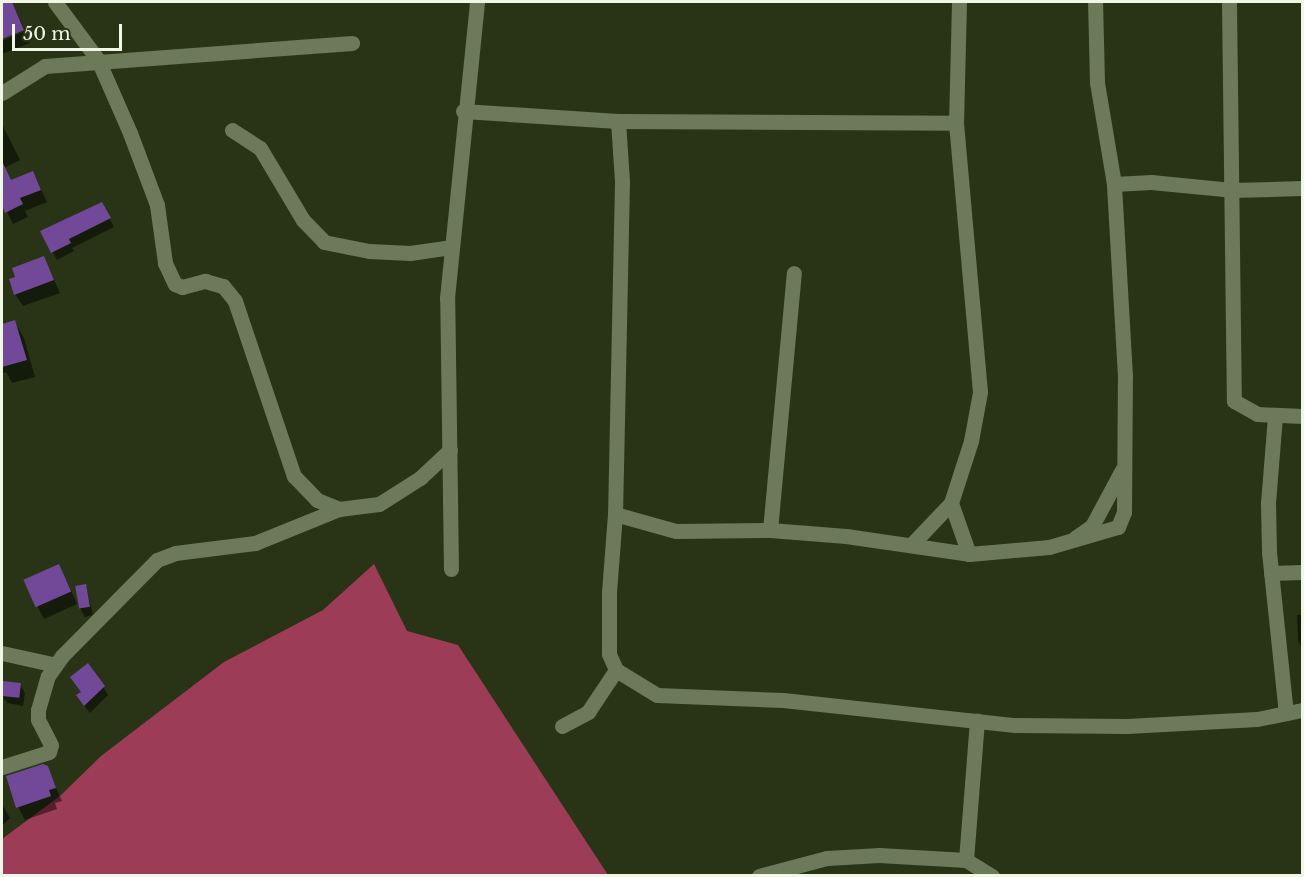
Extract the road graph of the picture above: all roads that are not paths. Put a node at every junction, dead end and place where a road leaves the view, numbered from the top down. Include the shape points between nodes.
1 (55, 2) edge
2 (477, 2) edge
3 (959, 2) edge
4 (1095, 2) edge
5 (1229, 2) edge
6 (352, 43) dead end
7 (98, 60) junction
8 (2, 93) edge
9 (463, 111) junction
10 (618, 121) junction
11 (956, 123) junction
12 (232, 130) dead end
13 (1114, 184) junction
14 (1302, 188) edge
15 (1232, 190) junction
16 (451, 247) junction
17 (794, 273) dead end
18 (1275, 416) junction
19 (1302, 416) edge
20 (450, 450) junction
21 (1125, 466) junction
22 (951, 503) junction
23 (339, 509) junction
24 (615, 514) junction
25 (770, 530) junction
26 (914, 543) junction
27 (1068, 543) junction
28 (969, 554) junction
29 (451, 569) dead end
30 (1302, 572) edge
31 (1271, 573) junction
32 (2, 653) edge
33 (57, 665) junction
34 (616, 670) junction
35 (1302, 710) edge
36 (1286, 713) junction
37 (977, 720) junction
38 (562, 726) dead end
39 (2, 766) edge
40 (971, 868) edge
41 (759, 876) edge
42 (993, 876) edge

1 - 7 street
2 - 9 street
3 - 11 street
4 - 13 street via 1099,105
5 - 15 street
6 - 7 street via 175,58
7 - 8 street via 37,68
7 - 23 street via 154,197 165,263 175,284 182,287 205,281 222,286 231,294 294,476 317,500
9 - 10 street
9 - 16 street
10 - 11 street
10 - 24 street via 622,182
11 - 22 street via 980,392 971,441
12 - 16 street via 260,148 303,220 324,242 380,252 410,253
13 - 15 street via 1151,182
13 - 21 street via 1125,376
14 - 15 street
15 - 18 street via 1233,401 1246,410
16 - 20 street via 447,298
17 - 25 street
18 - 19 street
18 - 31 street via 1268,503
20 - 23 street via 379,504
20 - 29 street
21 - 27 street via 1092,526
21 - 27 street via 1124,512 1118,527
22 - 26 street
22 - 28 street
23 - 33 street via 255,543 175,553 157,560
24 - 25 street via 676,531
24 - 34 street via 609,654
25 - 26 street
26 - 28 street
27 - 28 street
30 - 31 street
31 - 36 street
32 - 33 street
33 - 39 street via 48,676 38,710 38,720 51,745 49,752
34 - 37 street via 657,695 783,700
34 - 38 street via 588,712
35 - 36 street
36 - 37 street via 1257,719 1126,726 1043,726
37 - 40 street
40 - 41 street via 879,855 827,858
40 - 42 street

